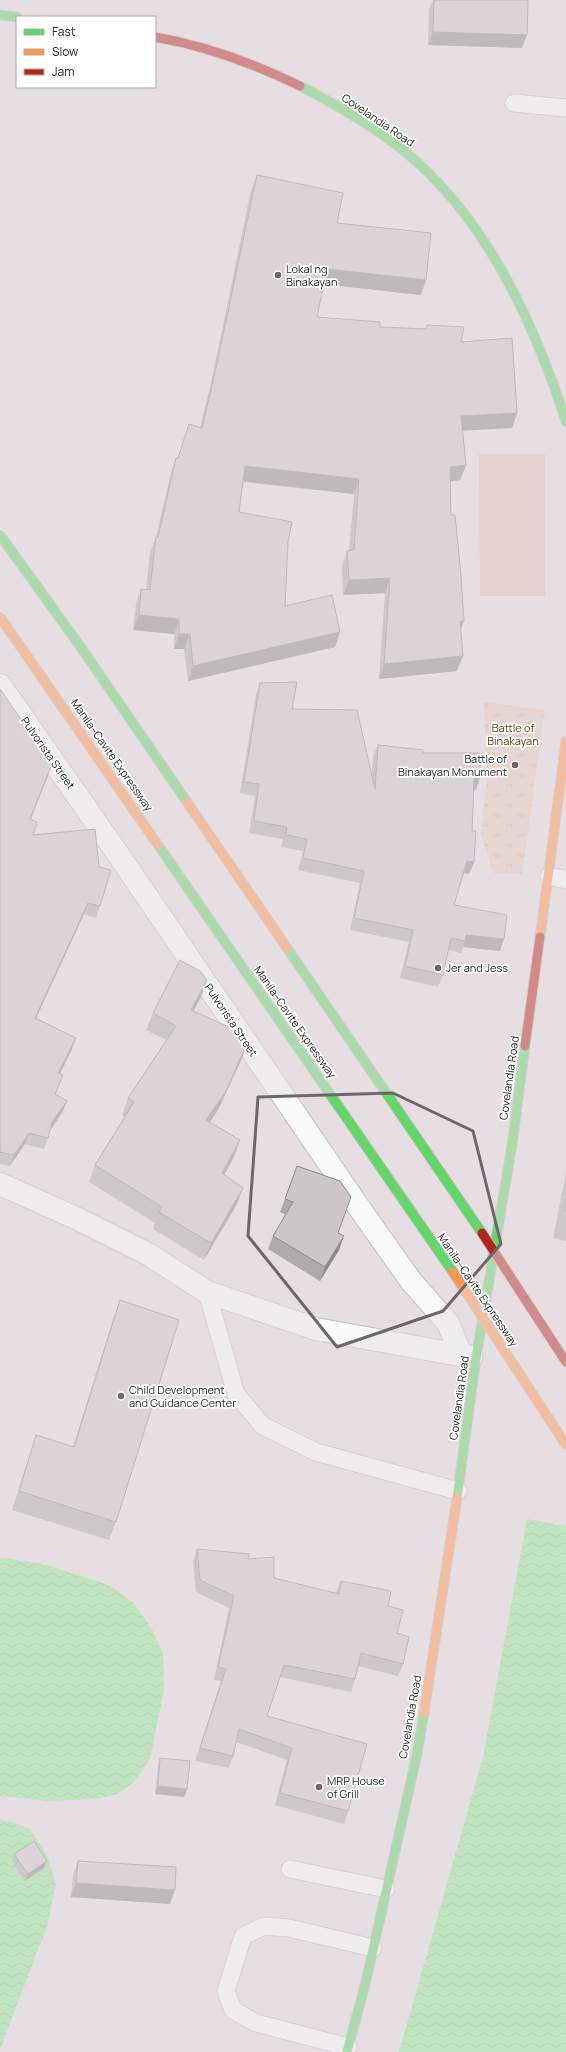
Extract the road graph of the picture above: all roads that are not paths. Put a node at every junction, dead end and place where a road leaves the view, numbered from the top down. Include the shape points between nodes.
1 (0, 15) edge
2 (16, 17) edge
3 (156, 36) edge
4 (514, 103) dead end
5 (566, 108) edge
6 (566, 421) edge
7 (0, 535) edge
8 (0, 617) edge
9 (0, 685) edge
10 (566, 741) edge
11 (549, 876) junction
12 (566, 880) edge
13 (0, 1184) edge
14 (207, 1292) junction
15 (468, 1357) junction
16 (566, 1362) edge
17 (566, 1445) edge
18 (458, 1491) junction
19 (290, 1870) dead end
20 (386, 1889) junction
21 (373, 1948) junction
22 (348, 2050) edge

1 - 2 main road
3 - 6 main road, Covelandia Road via 225,54 286,80 356,118 414,160 436,180 479,235 501,271 550,372
4 - 5 lane
7 - 16 main road, bridge via 94,666
8 - 17 main road, Manila–Cavite Expressway, bridge via 442,1257
9 - 15 street, Pulvorista Street via 360,1209 411,1281 448,1323
10 - 11 main road, Covelandia Road
11 - 12 lane
11 - 15 main road, Covelandia Road via 512,1145
13 - 14 street via 148,1254
14 - 15 street via 316,1329
14 - 18 lane via 236,1394 263,1426 316,1452
15 - 18 main road, Covelandia Road
18 - 20 main road, Covelandia Road via 417,1754
19 - 20 lane
20 - 21 main road, Covelandia Road
21 - 22 main road, Covelandia Road
21 - 22 lane via 288,1928 264,1926 243,1936 226,1991 232,2010 256,2023

